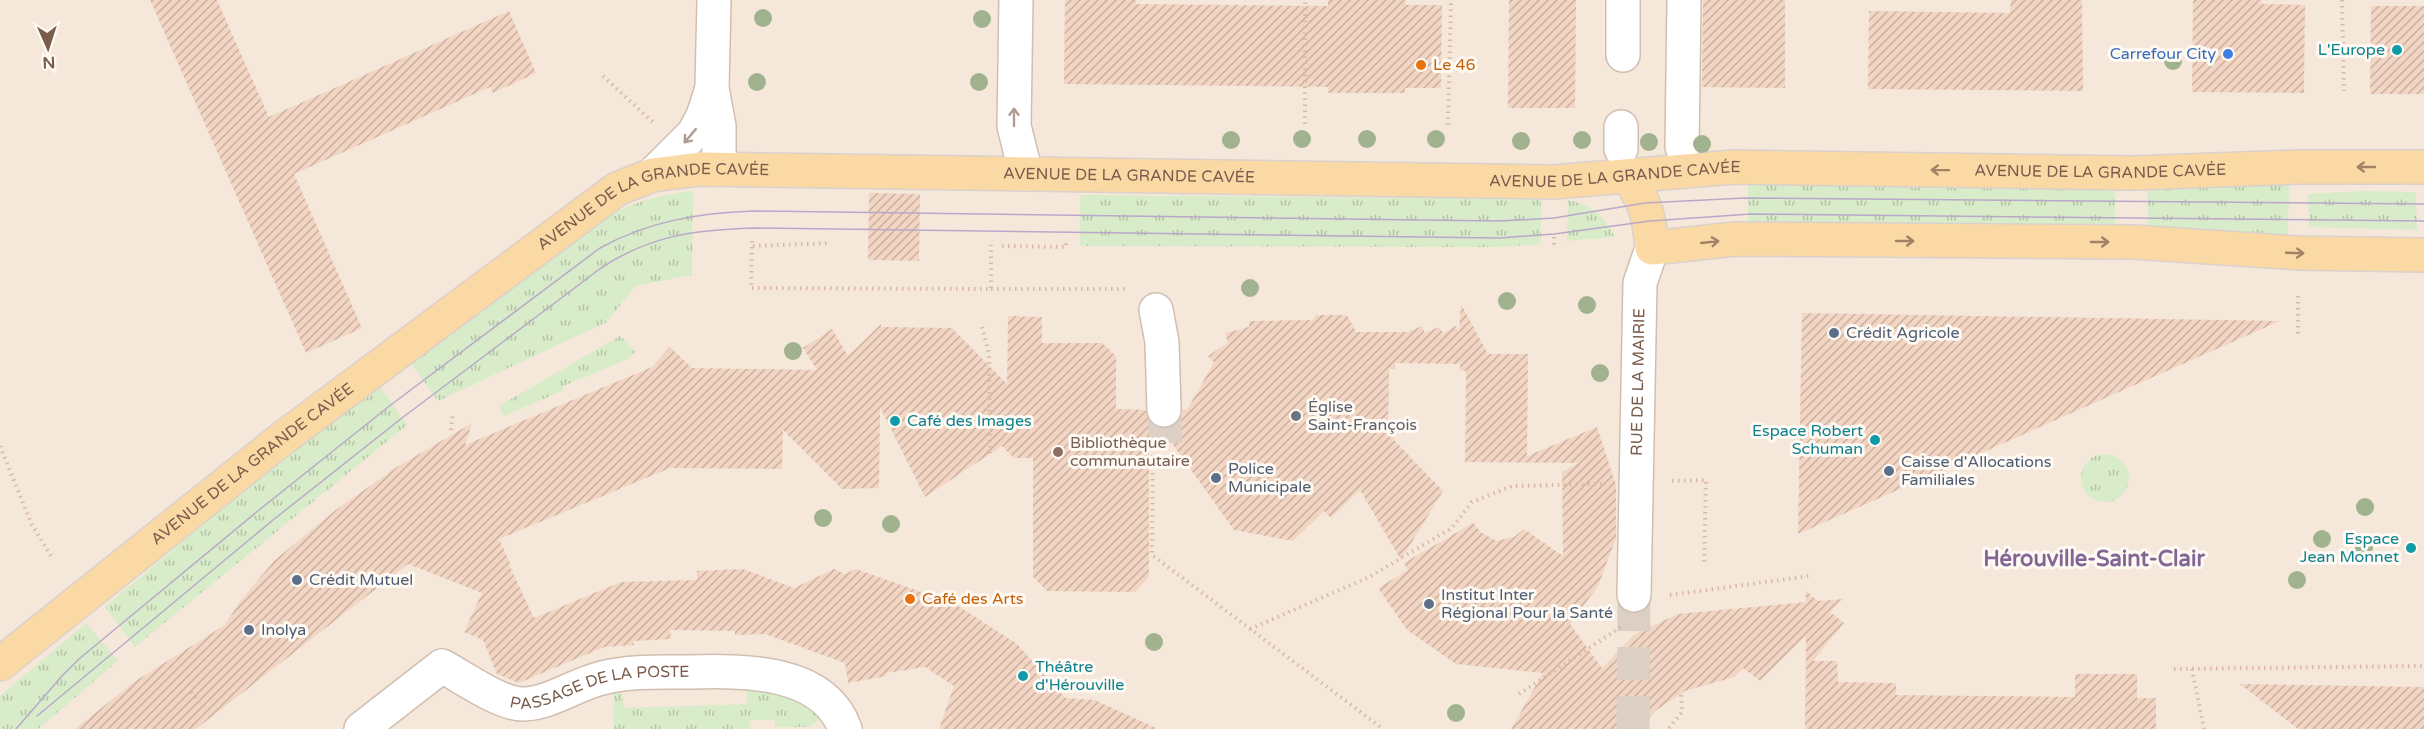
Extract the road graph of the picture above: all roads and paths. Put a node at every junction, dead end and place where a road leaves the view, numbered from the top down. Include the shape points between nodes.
1 (714, 0) edge
2 (1016, 0) edge
3 (1305, 0) edge
4 (1450, 0) edge
5 (1623, 0) edge
6 (1684, 0) edge
7 (2342, 0) edge
8 (1623, 55) dead end
9 (603, 76) dead end
10 (712, 88) junction
11 (2344, 91) dead end
12 (656, 124) dead end
13 (1305, 124) dead end
14 (1448, 125) dead end
15 (1682, 147) dead end
16 (1623, 151) junction
17 (2424, 167) edge
18 (719, 169) junction
19 (1026, 174) junction
20 (652, 175) junction
21 (1554, 237) dead end
22 (1066, 242) dead end
23 (831, 243) dead end
24 (991, 246) dead end
25 (1002, 246) dead end
26 (1554, 247) dead end
27 (1652, 248) junction
28 (2424, 255) edge
29 (991, 288) junction
30 (1079, 288) dead end
31 (2298, 296) dead end
32 (1156, 310) dead end
33 (982, 327) dead end
34 (2298, 336) dead end
35 (453, 413) dead end
36 (1159, 425) joint
37 (451, 430) dead end
38 (0, 446) edge
39 (990, 453) dead end
40 (1667, 481) dead end
41 (1611, 484) dead end
42 (51, 556) dead end
43 (1704, 565) dead end
44 (1634, 595) tunnel mouth
45 (1249, 629) junction
46 (0, 663) edge
47 (2424, 666) edge
48 (2174, 669) dead end
49 (2192, 669) junction
50 (191, 692) dead end
51 (1681, 694) dead end
52 (212, 717) dead end
53 (1669, 728) edge
54 (361, 729) edge
55 (845, 729) edge
56 (1383, 729) edge
57 (2204, 729) edge

1 - 10 street
19 -> 2 street via 1014,126
3 - 13 path
4 - 14 path
5 - 8 street
6 - 15 street
7 - 11 path
9 - 12 path
10 - 18 street via 719,126
10 -> 20 street via 694,133
17 -> 16 main road, AVENUE DE LA GRANDE CAVÉE via 2134,173 1734,167
16 - 19 main road, AVENUE DE LA GRANDE CAVÉE via 1554,182
16 - 27 main road, RUE DE LA MAIRIE via 1645,203
18 - 19 main road, AVENUE DE LA GRANDE CAVÉE
18 - 20 main road, AVENUE DE LA GRANDE CAVÉE
20 - 46 main road, AVENUE DE LA GRANDE CAVÉE via 617,189 369,372
21 - 26 path
22 - 25 path via 1066,247
23 - 29 path via 752,244 752,288
24 - 29 path
27 -> 28 main road via 1735,239 2121,242 2298,253
27 - 44 street, RUE DE LA MAIRIE via 1640,283
29 - 30 path
31 - 34 path
32 - 36 street via 1162,342
33 - 39 path via 990,354
35 - 37 path
36 - 45 path via 1152,555
38 - 42 path via 32,525
40 - 43 path via 1706,480
41 - 45 path via 1512,486 1472,502 1452,528 1369,577
45 - 56 path
47 - 49 path
48 - 49 path
49 - 57 path
50 - 52 path
51 - 53 path via 1682,712
54 - 55 street, PASSAGE DE LA POSTE via 442,666 506,701 524,704 629,673 756,672 814,692 836,709

